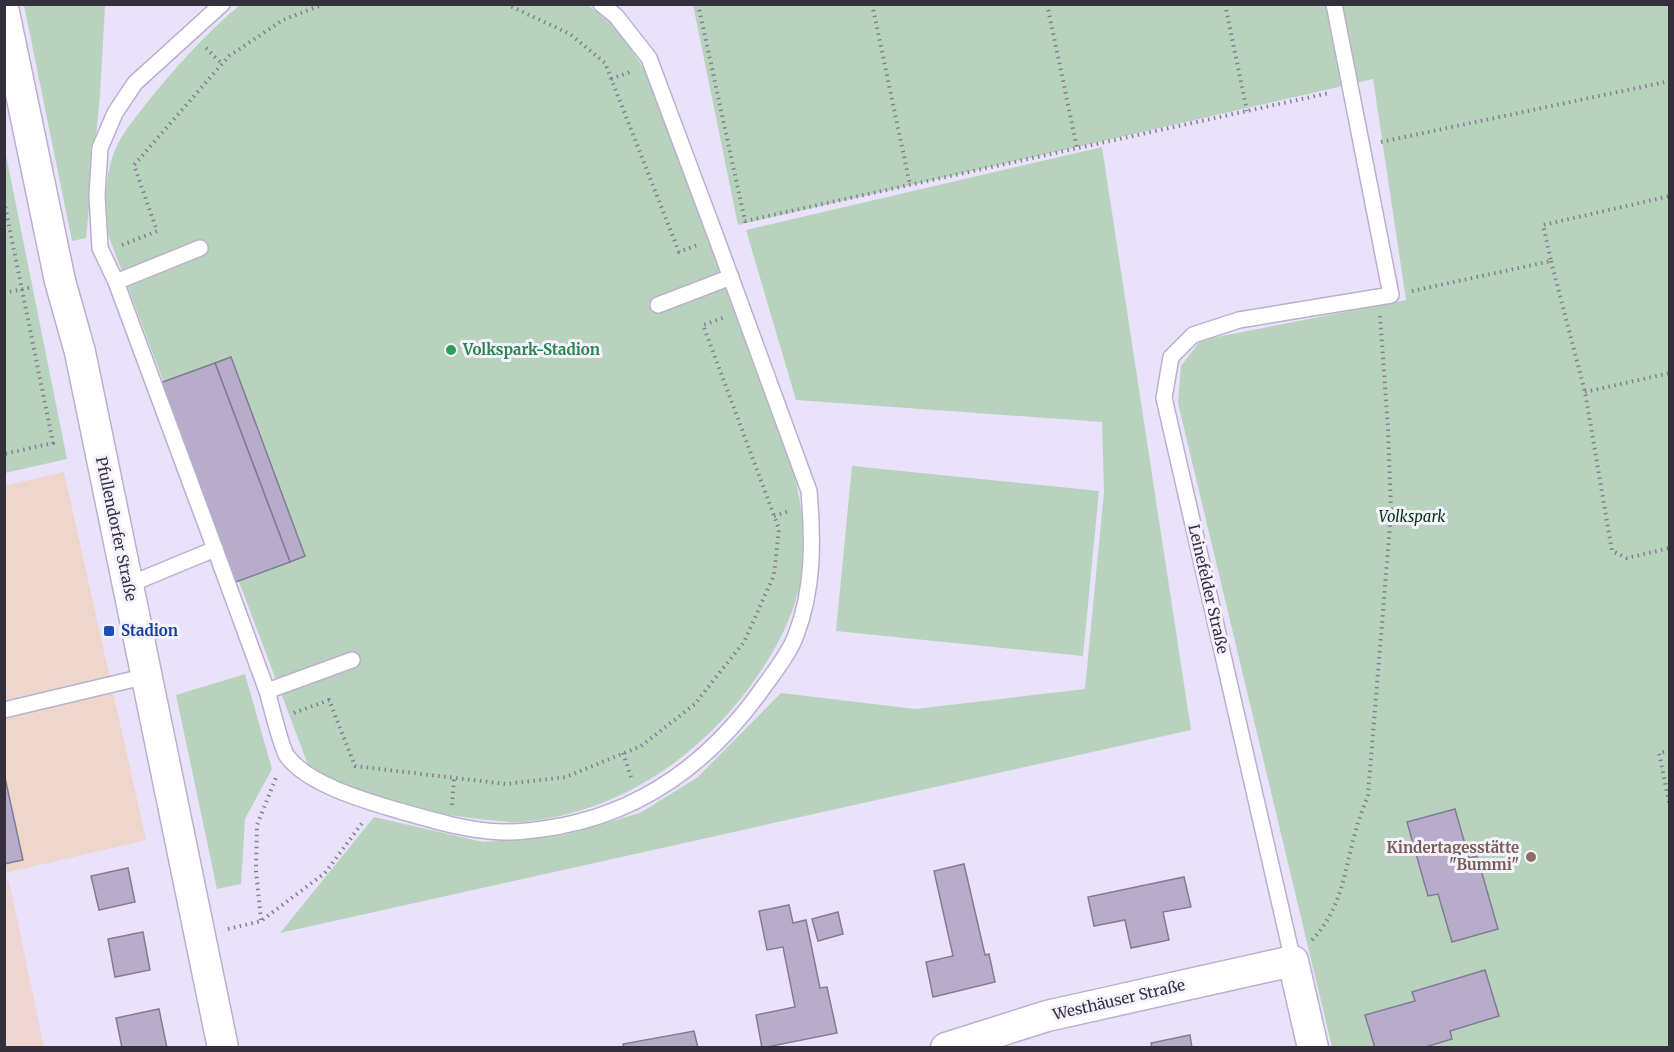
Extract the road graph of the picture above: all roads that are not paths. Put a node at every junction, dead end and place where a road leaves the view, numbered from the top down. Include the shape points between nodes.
1 (222, 4) edge
2 (601, 4) edge
3 (1334, 4) edge
4 (4, 12) edge
5 (200, 248) dead end
6 (731, 277) junction
7 (116, 282) junction
8 (658, 305) dead end
9 (215, 549) junction
10 (128, 585) junction
11 (352, 660) dead end
12 (147, 676) junction
13 (267, 691) junction
14 (4, 710) edge
15 (1293, 960) junction
16 (223, 1047) edge
17 (946, 1047) edge
18 (1313, 1047) edge

1 - 7 lane via 135,83 100,148 100,248
2 - 6 lane via 616,16 648,58
3 - 15 lane, Leinefelder Straße via 1363,146 1384,296 1239,320 1193,335 1171,357 1164,398
4 - 10 street, Pfullendorfer Straße
5 - 7 lane
6 - 8 lane
6 - 13 lane via 808,492 813,533 809,588 796,636 745,714 685,770 629,805 584,821 535,831 502,832 424,818 343,793 309,775 286,755
7 - 9 lane
9 - 10 lane
9 - 13 lane
10 - 12 street, Pfullendorfer Straße
11 - 13 lane
12 - 14 lane
12 - 16 street, Pfullendorfer Straße
15 - 17 street, Westhäuser Straße via 1047,1016
15 - 18 street, Leinefelder Straße

